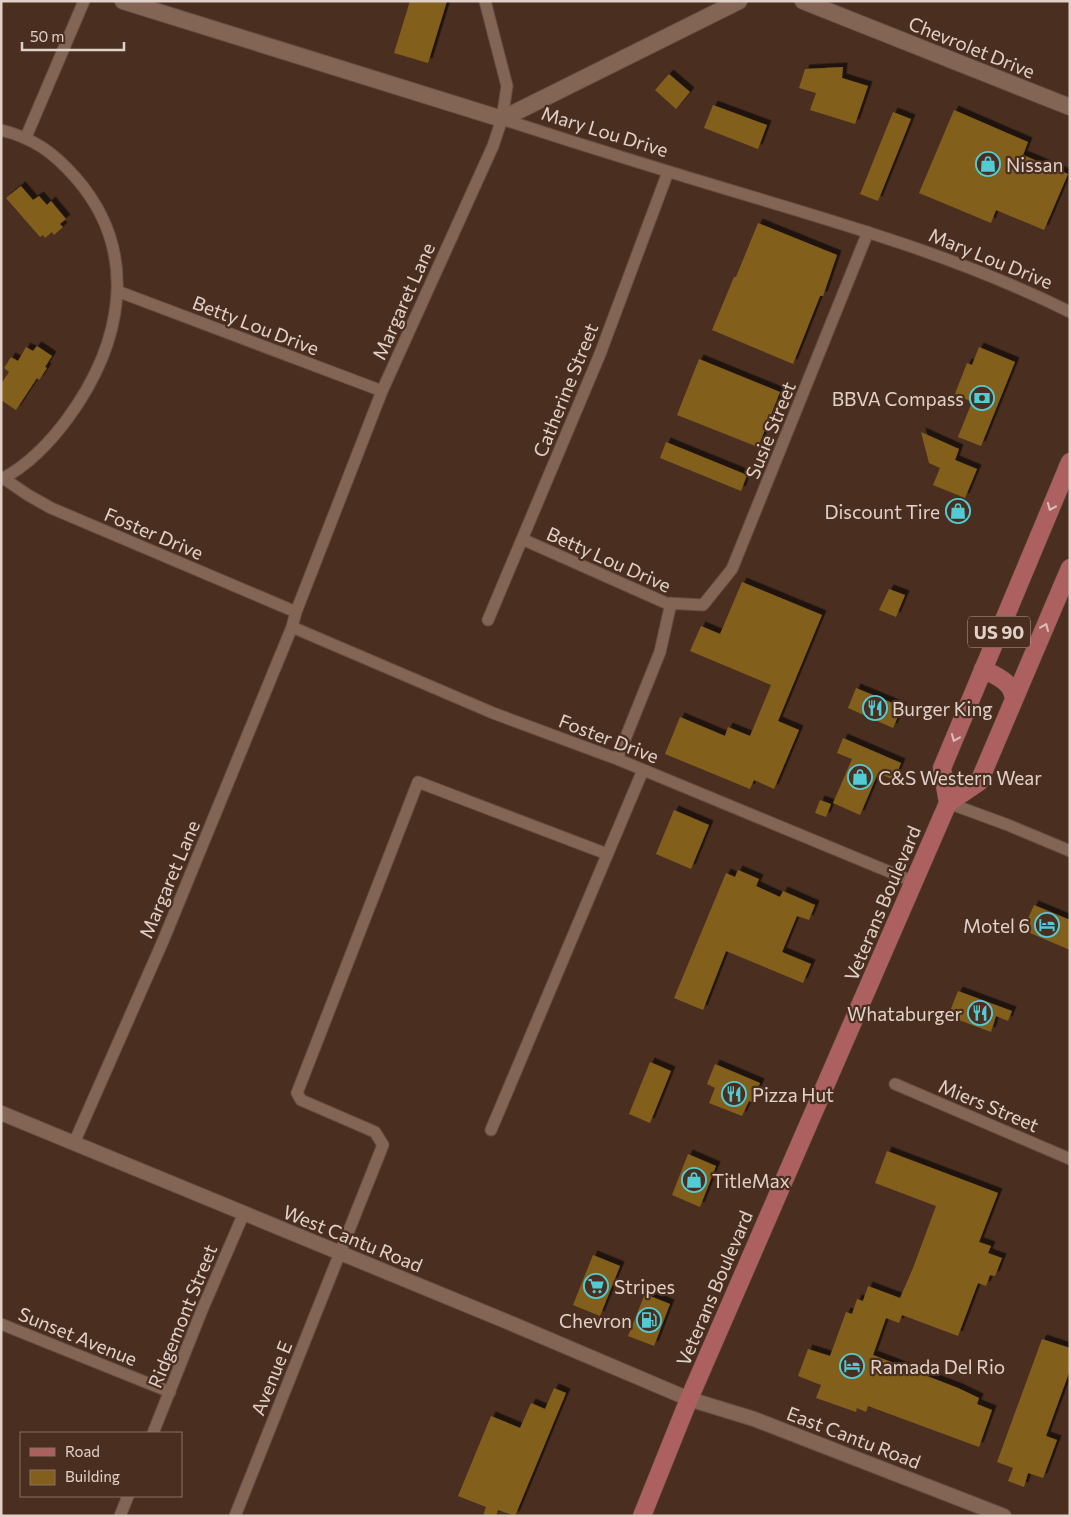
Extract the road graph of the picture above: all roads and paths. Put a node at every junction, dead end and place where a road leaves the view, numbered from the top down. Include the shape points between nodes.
1 (84, 1) edge
2 (123, 1) edge
3 (485, 1) edge
4 (739, 1) edge
5 (803, 1) edge
6 (1070, 107) edge
7 (502, 119) junction
8 (1, 130) edge
9 (26, 138) junction
10 (668, 172) junction
11 (868, 232) junction
12 (118, 291) junction
13 (1070, 312) edge
14 (382, 391) junction
15 (1070, 462) edge
16 (2, 478) edge
17 (522, 539) junction
18 (1070, 568) edge
19 (671, 604) junction
20 (296, 612) junction
21 (488, 620) dead end
22 (292, 627) junction
23 (984, 670) junction
24 (1014, 700) junction
25 (617, 759) junction
26 (643, 770) junction
27 (948, 803) junction
28 (1070, 851) edge
29 (608, 854) junction
30 (914, 882) junction
31 (895, 1084) dead end
32 (1, 1113) edge
33 (491, 1130) dead end
34 (74, 1143) junction
35 (1070, 1159) edge
36 (244, 1213) junction
37 (340, 1253) junction
38 (1, 1324) edge
39 (170, 1392) junction
40 (689, 1399) junction
41 (153, 1432) edge
42 (128, 1497) edge
43 (120, 1516) edge
44 (235, 1516) edge
45 (642, 1516) edge
46 (1004, 1516) edge

1 - 9 street
2 - 7 main road, Mary Lou Drive
3 - 7 street, Margaret Lane via 507,86
4 - 7 main road
5 - 6 main road, Chevrolet Drive
7 - 10 street, Mary Lou Drive
7 - 14 street, Margaret Lane via 493,146
8 - 9 street
9 - 12 street via 41,145 64,164 98,207 113,253
10 - 11 street, Mary Lou Drive
10 - 17 street, Catherine Street via 600,354
11 - 13 street, Mary Lou Drive via 1025,290
11 - 19 street, Susie Street via 732,569 703,605
12 - 14 street, Betty Lou Drive
12 - 16 street via 116,314 94,378 55,435 29,460
14 - 20 street, Margaret Lane
15 -> 23 main road, US 90
16 - 20 street, Foster Drive via 51,508
17 - 19 street, Betty Lou Drive
17 - 21 street, Catherine Street
24 -> 18 main road, US 90
19 - 25 street, Betty Lou Drive via 660,652
20 - 22 street, Margaret Lane
22 - 25 street, Foster Drive via 494,713
22 - 34 street, Margaret Lane via 163,941
23 - 24 main road via 1008,684
23 -> 27 main road, US 90 via 942,768
24 - 27 main road, US 90 via 979,782
25 - 26 street, Foster Drive
26 - 29 street
26 - 30 street, Foster Drive
27 - 28 street
27 - 30 main road, Veterans Boulevard
29 - 33 street
29 - 37 street, Avenue E via 418,782 297,1093 300,1100 375,1132 383,1144
30 - 40 main road, Veterans Boulevard
31 - 35 street, Miers Street
32 - 34 street, West Cantu Road
34 - 36 street, West Cantu Road
36 - 37 street, West Cantu Road
36 - 39 street, Ridgemont Street
37 - 40 street, West Cantu Road
37 - 44 street, Avenue E
38 - 39 street, Sunset Avenue
39 - 41 street, Ridgemont Street
40 - 45 main road, Veterans Boulevard
40 - 46 street, East Cantu Road via 754,1419
42 - 43 street

